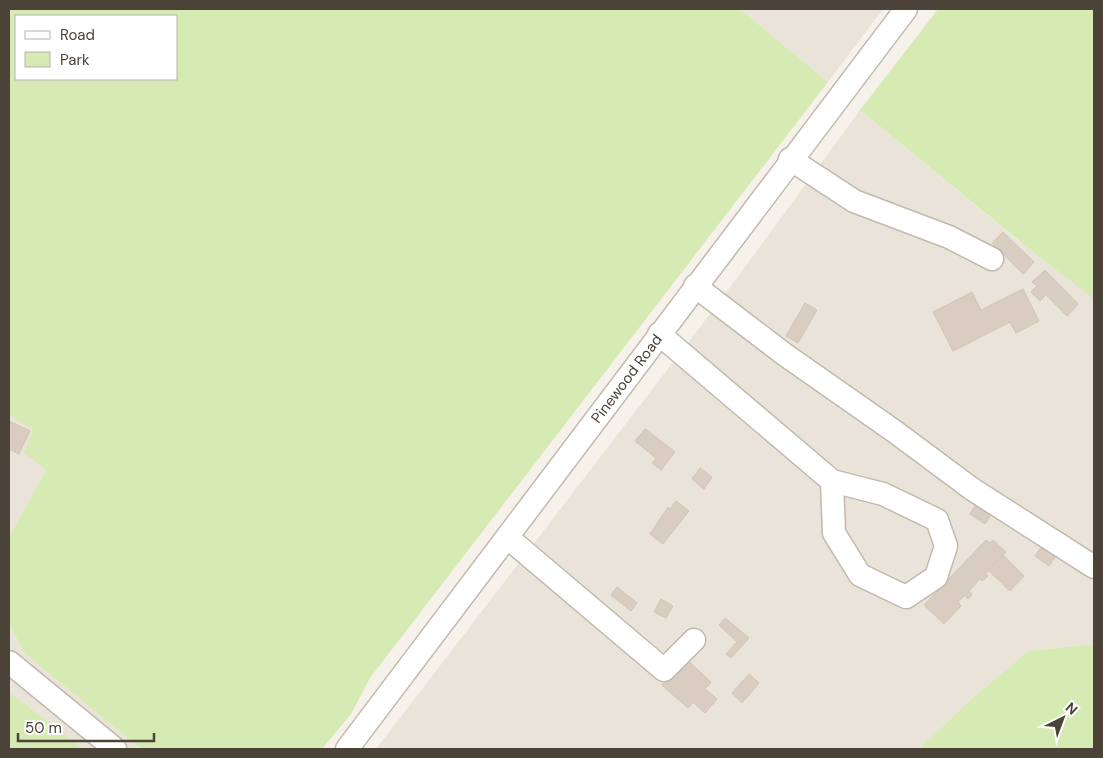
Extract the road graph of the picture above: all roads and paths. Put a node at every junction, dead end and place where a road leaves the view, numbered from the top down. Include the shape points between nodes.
1 (906, 9) edge
2 (790, 160) junction
3 (992, 259) dead end
4 (695, 286) junction
5 (659, 334) junction
6 (832, 481) junction
7 (507, 537) junction
8 (1094, 567) edge
9 (694, 640) dead end
10 (9, 662) edge
11 (115, 749) edge
12 (347, 749) edge

1 - 2 street, Pinewood Road
2 - 3 street via 854,201 949,237
2 - 4 street, Pinewood Road
4 - 5 street, Pinewood Road
4 - 8 street via 784,354 972,488
5 - 6 street
5 - 7 street, Pinewood Road
6 - 6 street via 883,494 937,520 946,546 936,577 906,597 860,575 834,532
7 - 9 street via 664,670
7 - 12 street, Pinewood Road
10 - 11 street

